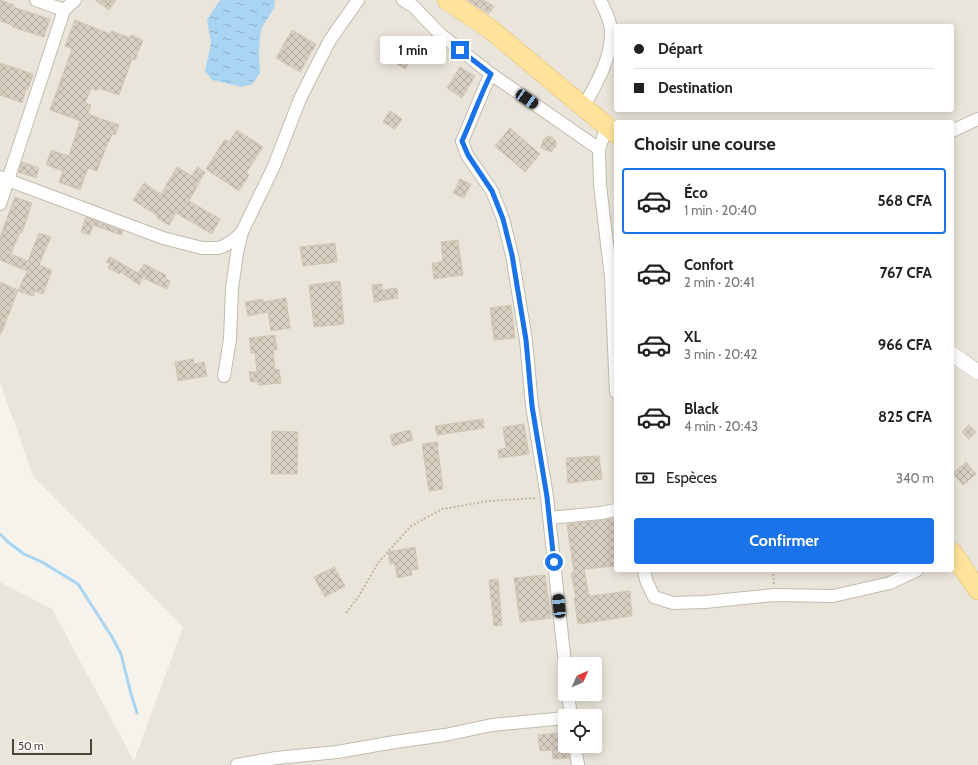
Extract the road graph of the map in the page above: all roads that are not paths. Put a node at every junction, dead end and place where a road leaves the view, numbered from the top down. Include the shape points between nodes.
1 (36, 0) edge
2 (75, 0) edge
3 (358, 0) edge
4 (403, 0) edge
5 (447, 0) edge
6 (600, 0) edge
7 (64, 10) junction
8 (491, 74) junction
9 (584, 106) junction
10 (978, 119) edge
11 (612, 130) edge
12 (954, 130) edge
13 (599, 149) junction
14 (4, 178) edge
15 (0, 204) edge
16 (242, 232) junction
17 (614, 346) edge
18 (954, 355) edge
19 (978, 372) edge
20 (224, 376) dead end
21 (614, 510) edge
22 (549, 518) junction
23 (954, 555) edge
24 (644, 572) edge
25 (913, 572) edge
26 (978, 590) edge
27 (564, 657) edge
28 (558, 719) edge
29 (576, 753) edge
30 (237, 765) edge
31 (578, 765) edge

1 - 7 street
2 - 7 street
3 - 16 street via 330,40 300,99 274,166
4 - 8 street via 413,6 440,34
5 - 9 main road via 489,28
6 - 9 street via 612,31 602,71
7 - 14 street
8 - 13 street
8 - 22 street via 462,141 468,155 492,191 503,219 512,255
9 - 11 main road
10 - 12 street
11 - 13 street
13 - 17 street via 600,185 611,277
14 - 15 street
14 - 16 street via 163,238 202,248 224,246
16 - 20 street via 232,289 230,338
18 - 19 street
21 - 22 street
22 - 27 street
23 - 26 main road
24 - 25 street via 654,597 673,603 774,595 833,596 890,583
28 - 30 street via 492,725 337,752
29 - 31 street

